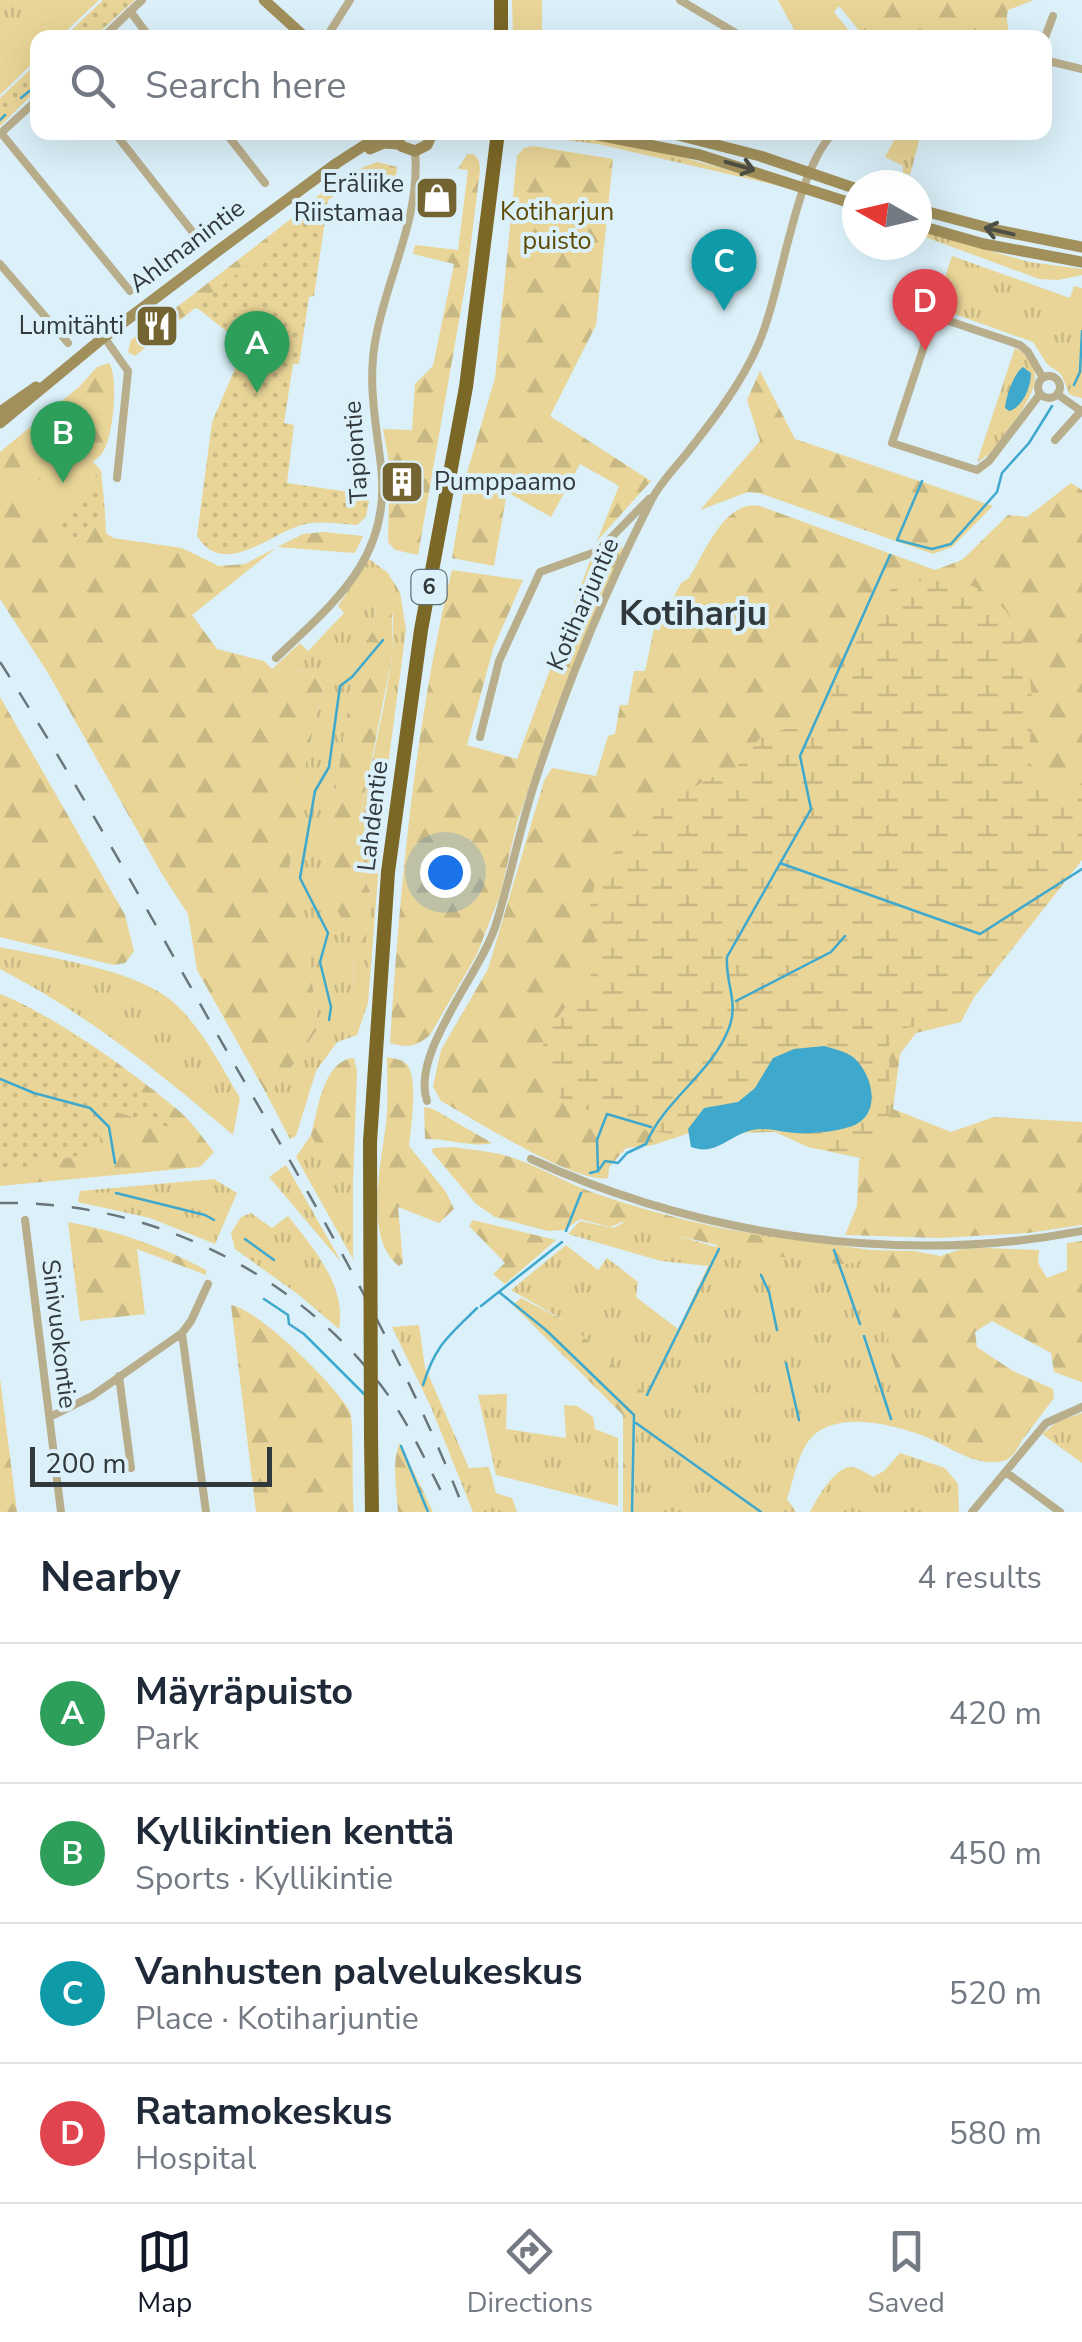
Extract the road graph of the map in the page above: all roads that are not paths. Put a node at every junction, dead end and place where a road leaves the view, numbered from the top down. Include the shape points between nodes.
1 (142, 0) edge
2 (264, 0) edge
3 (350, 0) edge
4 (502, 0) edge
5 (680, 0) edge
6 (130, 11) junction
7 (1053, 16) dead end
8 (110, 30) edge
9 (144, 30) edge
10 (297, 30) edge
11 (331, 30) edge
12 (502, 30) edge
13 (731, 30) edge
14 (1048, 30) edge
15 (1052, 62) edge
16 (1082, 69) edge
17 (30, 106) edge
18 (1, 133) edge
19 (120, 140) edge
20 (231, 140) edge
21 (373, 140) edge
22 (392, 140) edge
23 (400, 140) edge
24 (428, 140) edge
25 (497, 140) edge
26 (623, 140) edge
27 (695, 140) edge
28 (827, 140) edge
29 (415, 151) junction
30 (326, 171) junction
31 (810, 172) junction
32 (265, 183) dead end
33 (842, 184) edge
34 (805, 186) junction
35 (842, 200) edge
36 (932, 213) edge
37 (932, 229) edge
38 (195, 235) dead end
39 (1082, 246) edge
40 (1082, 262) edge
41 (0, 264) edge
42 (130, 291) dead end
43 (104, 337) junction
44 (68, 343) dead end
45 (76, 360) junction
46 (1043, 378) junction
47 (1040, 394) junction
48 (1057, 394) junction
49 (1082, 410) edge
50 (0, 412) edge
51 (0, 423) edge
52 (1055, 440) dead end
53 (116, 478) dead end
54 (653, 496) junction
55 (276, 658) dead end
56 (480, 737) dead end
57 (427, 1101) dead end
58 (531, 1160) dead end
59 (25, 1220) dead end
60 (1082, 1231) edge
61 (208, 1284) dead end
62 (182, 1333) junction
63 (119, 1376) junction
64 (1082, 1407) edge
65 (50, 1417) junction
66 (131, 1468) dead end
67 (1006, 1473) junction
68 (61, 1512) edge
69 (206, 1512) edge
70 (372, 1512) edge
71 (972, 1512) edge
72 (1060, 1512) edge

1 - 6 street
2 - 10 main road
3 - 11 street
4 - 12 highway
5 - 13 street
6 - 8 street
6 - 9 street
7 - 14 street
15 - 16 street
17 - 18 street
18 - 42 street
19 - 38 street
20 - 32 street
21 - 30 main road, Ahlmanintie
22 - 30 main road, Ahlmanintie
23 - 29 main road
24 - 29 main road
25 - 70 highway, Lahdentie / 6, bridge via 466,388 421,630 388,872 370,1142
26 -> 34 main road
27 - 31 main road
28 - 31 street, Kotiharjuntie
29 - 55 street, Tapiontie via 412,212 372,367 382,482 378,529 359,573
30 - 43 main road, Ahlmanintie
31 - 33 main road
31 - 34 street, Kotiharjuntie
34 - 35 main road
34 - 54 street, Kotiharjuntie via 751,360
39 -> 36 main road
37 - 40 main road
41 - 44 street
43 - 45 main road, Ahlmanintie
43 - 53 street via 128,371
45 - 50 main road, Ahlmanintie
45 - 51 main road, Ahlmanintie
46 - 47 street
46 - 47 street via 1020,345 934,316 892,443 977,470
46 - 48 street via 1057,380
47 - 48 street
48 - 49 street
49 - 52 street
54 - 56 street via 598,550 540,572 504,647
54 - 57 street, Kotiharjuntie via 556,720 488,947 428,1054
58 - 60 street via 666,1208 853,1244 938,1246
59 - 65 street, Sinivuokontie
61 - 62 street
62 - 63 street
62 - 69 street
63 - 65 street
63 - 66 street
64 - 67 street via 1046,1424
65 - 68 street, Sinivuokontie
67 - 71 street
67 - 72 street

